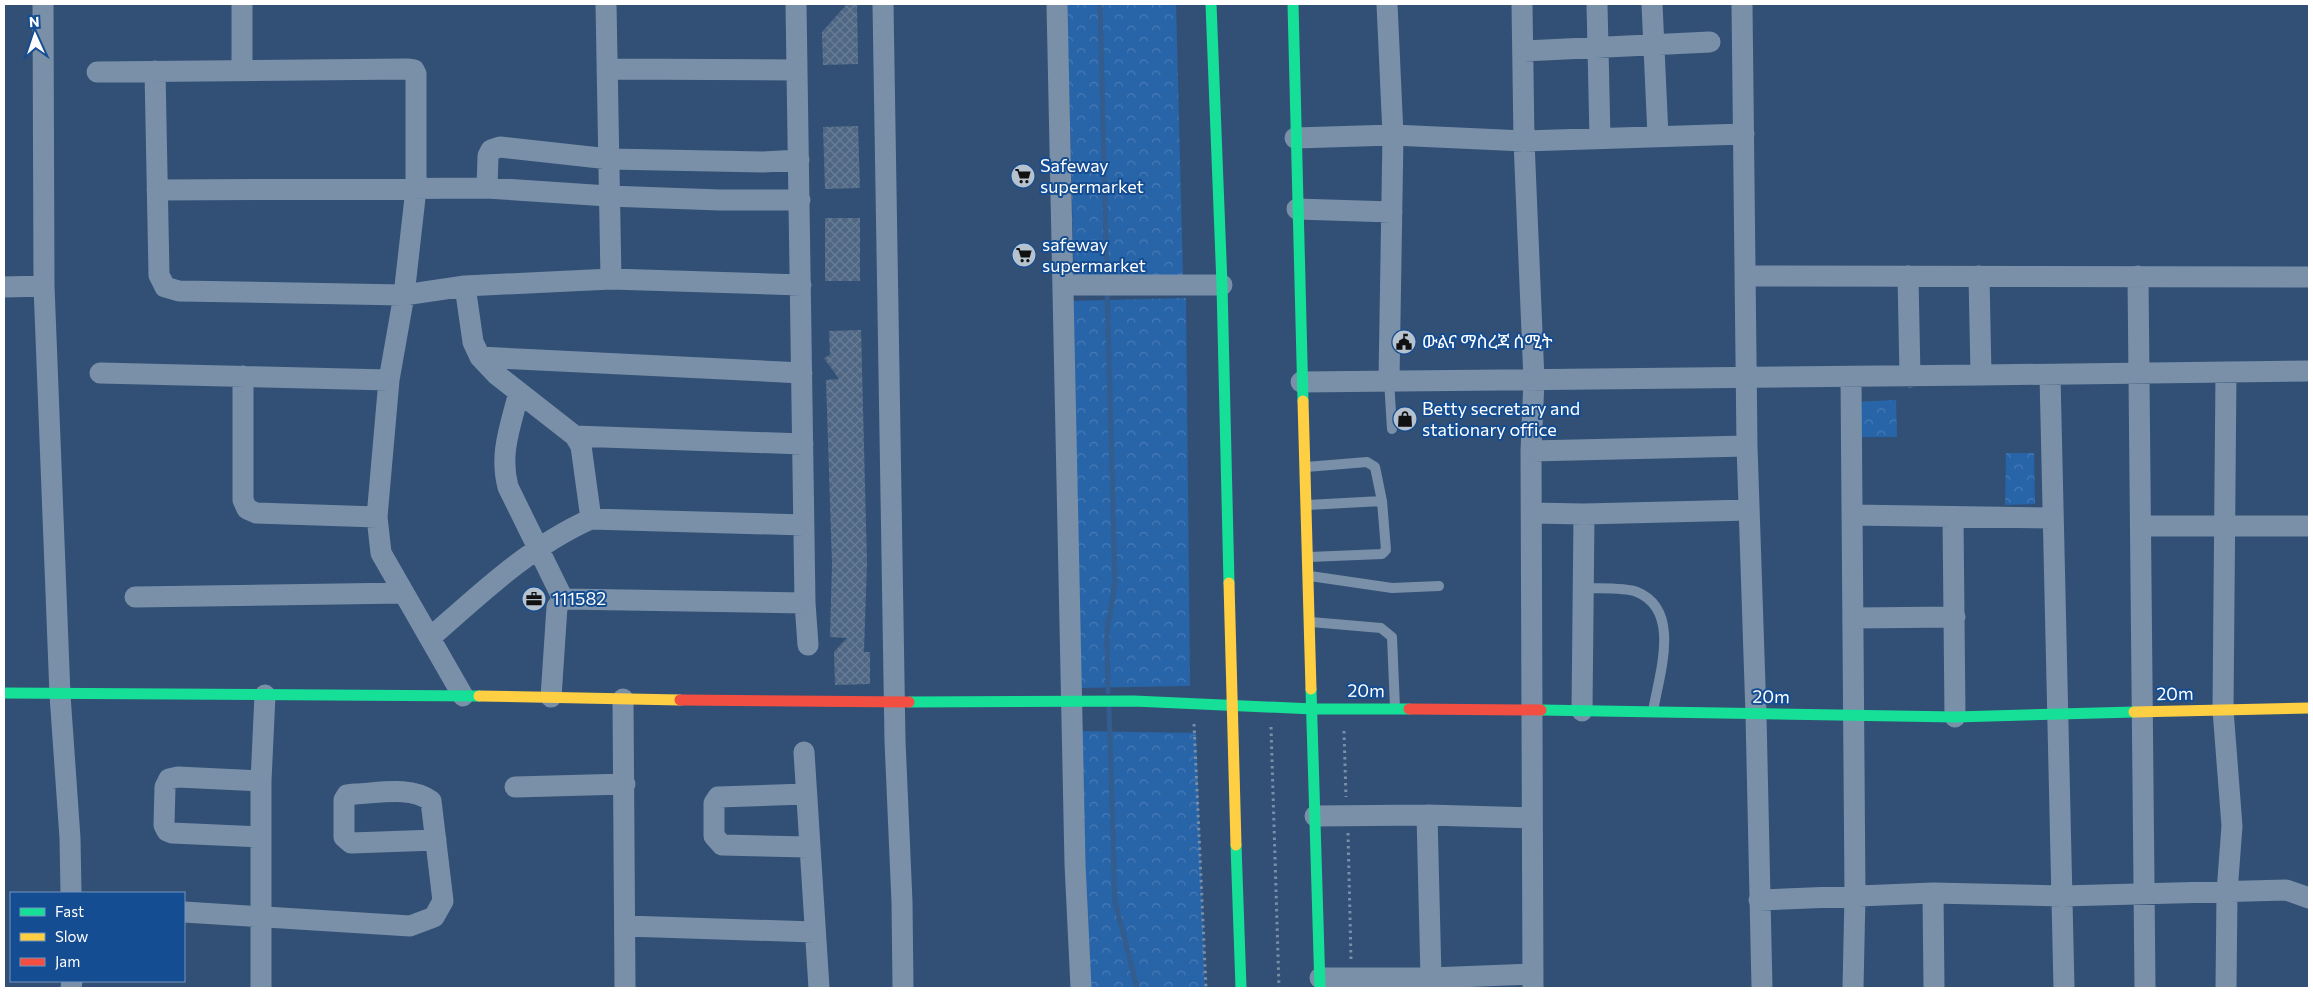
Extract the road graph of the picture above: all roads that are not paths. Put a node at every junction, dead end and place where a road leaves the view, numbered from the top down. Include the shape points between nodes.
1 (43, 4) edge
2 (242, 4) edge
3 (606, 4) edge
4 (796, 4) edge
5 (884, 4) edge
6 (1057, 4) edge
7 (1211, 4) edge
8 (1293, 4) edge
9 (1387, 4) edge
10 (1522, 4) edge
11 (1597, 4) edge
12 (1652, 4) edge
13 (1742, 4) edge
14 (1710, 42) dead end
15 (1654, 45) junction
16 (1598, 48) junction
17 (1523, 51) junction
18 (608, 69) junction
19 (242, 70) junction
20 (797, 70) junction
21 (155, 71) junction
22 (97, 72) dead end
23 (1744, 134) junction
24 (1393, 135) junction
25 (1658, 136) junction
26 (1296, 138) junction
27 (1600, 138) junction
28 (1524, 141) junction
29 (609, 159) junction
30 (799, 160) junction
31 (416, 188) junction
32 (486, 188) junction
33 (157, 190) junction
34 (608, 196) junction
35 (800, 200) junction
36 (1297, 209) junction
37 (1392, 212) junction
38 (1745, 276) junction
39 (1908, 276) junction
40 (1979, 276) junction
41 (2138, 276) junction
42 (2309, 277) edge
43 (611, 279) junction
44 (801, 285) junction
45 (1064, 285) junction
46 (1222, 285) junction
47 (44, 286) junction
48 (465, 286) junction
49 (4, 287) edge
50 (404, 295) junction
51 (480, 357) junction
52 (2309, 371) edge
53 (100, 372) dead end
54 (2226, 372) junction
55 (802, 373) junction
56 (1981, 374) junction
57 (2139, 374) junction
58 (2050, 375) junction
59 (243, 376) junction
60 (1851, 377) junction
61 (1910, 377) junction
62 (1746, 379) junction
63 (389, 380) junction
64 (1389, 380) junction
65 (1534, 380) junction
66 (1301, 382) junction
67 (520, 392) junction
68 (1392, 429) dead end
69 (575, 436) junction
70 (803, 444) junction
71 (1747, 446) junction
72 (1532, 451) junction
73 (1304, 467) junction
74 (1382, 501) junction
75 (1306, 505) junction
76 (1749, 510) junction
77 (1532, 513) junction
78 (1584, 514) junction
79 (1852, 515) junction
80 (377, 517) junction
81 (1953, 517) junction
82 (2053, 518) junction
83 (591, 519) junction
84 (804, 525) junction
85 (2141, 526) junction
86 (2226, 526) junction
87 (2309, 526) edge
88 (538, 549) junction
89 (1308, 557) junction
90 (1309, 576) junction
91 (1439, 586) dead end
92 (1583, 588) junction
93 (404, 593) junction
94 (135, 597) dead end
95 (563, 598) junction
96 (805, 603) junction
97 (1955, 617) junction
98 (1853, 618) junction
99 (1310, 622) junction
100 (430, 638) junction
101 (808, 645) dead end
102 (4, 693) edge
103 (60, 695) junction
104 (265, 695) junction
105 (463, 696) junction
106 (551, 697) junction
107 (624, 699) junction
108 (1072, 701) junction
109 (895, 702) junction
110 (1232, 705) junction
111 (2309, 708) edge
112 (1313, 709) junction
113 (1395, 709) junction
114 (1532, 710) junction
115 (1582, 710) junction
116 (2223, 710) junction
117 (1653, 712) junction
118 (2142, 712) junction
119 (1756, 714) junction
120 (2057, 714) junction
121 (1854, 715) junction
122 (1956, 716) junction
123 (804, 752) dead end
124 (261, 781) junction
125 (625, 784) junction
126 (515, 787) dead end
127 (805, 794) junction
128 (1427, 815) junction
129 (1315, 816) junction
130 (1532, 818) junction
131 (260, 837) junction
132 (436, 840) dead end
133 (808, 847) junction
134 (71, 892) edge
135 (2227, 892) junction
136 (1933, 893) junction
137 (2144, 894) junction
138 (1855, 895) junction
139 (2062, 896) junction
140 (2309, 898) edge
141 (1759, 900) junction
142 (185, 912) edge
143 (262, 918) junction
144 (626, 926) junction
145 (814, 932) junction
146 (1431, 978) junction
147 (1533, 981) edge
148 (1320, 983) edge
149 (260, 988) edge
150 (625, 988) edge
151 (819, 988) edge
152 (903, 988) edge
153 (1081, 988) edge
154 (1241, 988) edge
155 (1762, 988) edge
156 (1853, 988) edge
157 (1934, 988) edge
158 (2064, 988) edge
159 (2145, 988) edge
160 (2226, 988) edge

1 - 47 street
2 - 19 street
3 - 18 street
4 - 20 street
5 - 109 street
6 - 45 street
7 - 46 street
8 - 26 street
9 - 24 street
10 - 17 street
11 - 16 street
12 - 15 street
13 - 23 street
14 - 15 street
15 - 16 street
15 - 25 street
16 - 17 street
16 - 27 street
17 - 28 street
18 - 20 street
18 - 29 street
19 - 21 street
19 - 31 street via 414,70
20 - 30 street
21 - 22 street
21 - 33 street
23 - 25 street
23 - 38 street
24 - 26 street
24 - 28 street
24 - 37 street
25 - 27 street
26 - 36 street
27 - 28 street
28 - 65 street
29 - 30 street
29 - 32 street via 500,148 491,150
29 - 34 street
30 - 35 street
31 - 32 street
31 - 33 street
31 - 50 street
32 - 34 street
33 - 50 street via 159,275 166,287 179,291
34 - 35 street
34 - 43 street
35 - 44 street
36 - 37 street
36 - 66 street
37 - 64 street
38 - 39 street
38 - 62 street
39 - 40 street
39 - 61 street
40 - 41 street
40 - 56 street
41 - 42 street
41 - 57 street
43 - 44 street
43 - 48 street
44 - 55 street
45 - 46 street
45 - 108 street
46 - 110 street
47 - 49 street
47 - 103 street
48 - 50 street
48 - 51 street via 473,342
50 - 63 street
51 - 55 street
51 - 67 street
52 - 54 street
53 - 59 street
54 - 57 street
54 - 86 street
55 - 70 street
56 - 58 street
56 - 61 street
57 - 58 street
57 - 85 street
58 - 82 street
59 - 63 street
59 - 80 street via 242,500 247,509 256,513
60 - 61 street
60 - 62 street
60 - 79 street
62 - 65 street
62 - 71 street
63 - 80 street
64 - 65 street
64 - 66 street
64 - 68 lane
65 - 72 street
66 - 73 street
67 - 69 street
67 - 88 street via 503,454 503,470
69 - 70 street
69 - 83 street via 581,446
70 - 84 street
71 - 72 street
71 - 76 street
72 - 77 street
73 - 74 lane via 1367,462 1374,467
73 - 75 street
74 - 75 lane
74 - 89 lane via 1386,550 1382,554
75 - 89 street
76 - 78 street
76 - 119 street
77 - 78 street
77 - 114 street
78 - 92 street
79 - 81 street
79 - 98 street
80 - 93 street via 380,553
81 - 82 street
81 - 97 street
82 - 120 street
83 - 84 street
83 - 88 street via 566,530
84 - 96 street
85 - 86 street
85 - 118 street
86 - 87 street
86 - 116 street
88 - 95 street
88 - 100 street via 503,574
89 - 90 street
90 - 91 lane via 1392,588
90 - 99 street
92 - 115 street
92 - 117 lane via 1635,591 1650,599 1661,617 1664,644
93 - 94 street
93 - 100 street
95 - 96 street
95 - 106 street via 557,607
96 - 101 street
97 - 98 street
97 - 122 street
98 - 121 street
99 - 112 street
99 - 113 lane via 1381,628 1392,636
100 - 105 street
102 - 103 street, 20m
103 - 104 street, 20m
103 - 134 street
104 - 105 street, 20m
104 - 124 street
105 - 106 street, 20m
106 - 107 street, 20m
107 - 109 street, 20m
107 - 125 street
108 - 109 street, 20m
108 - 110 street, 20m
108 - 153 street
109 - 152 street
110 - 112 street, 20m
110 - 154 street
111 - 116 street, 20m
112 - 113 street, 20m
112 - 129 street
113 - 114 street, 20m
114 - 115 street, 20m
114 - 130 street
115 - 117 street, 20m
116 - 118 street, 20m
116 - 135 street via 2232,826
117 - 119 street, 20m
118 - 120 street, 20m
118 - 137 street
119 - 121 street, 20m
119 - 141 street
120 - 122 street, 20m
120 - 139 street
121 - 122 street, 20m
121 - 138 street
123 - 127 street
124 - 131 street
124 - 131 street via 169,779 165,787 164,825 172,833
125 - 126 street
125 - 144 street
127 - 133 street
127 - 133 street via 718,797 714,803 714,836 722,845
128 - 129 street
128 - 130 street
128 - 146 street
129 - 148 street
130 - 147 street
131 - 143 street
132 - 143 street via 443,901 434,917 410,926
133 - 145 street
135 - 137 street
135 - 140 street via 2286,890
135 - 160 street
136 - 138 street
136 - 139 street
136 - 157 street
137 - 139 street
137 - 159 street
138 - 141 street
138 - 156 street
139 - 158 street
141 - 155 street
142 - 143 street
143 - 149 street
144 - 145 street
144 - 150 street
145 - 151 street
146 - 147 street
146 - 148 street via 1351,978

